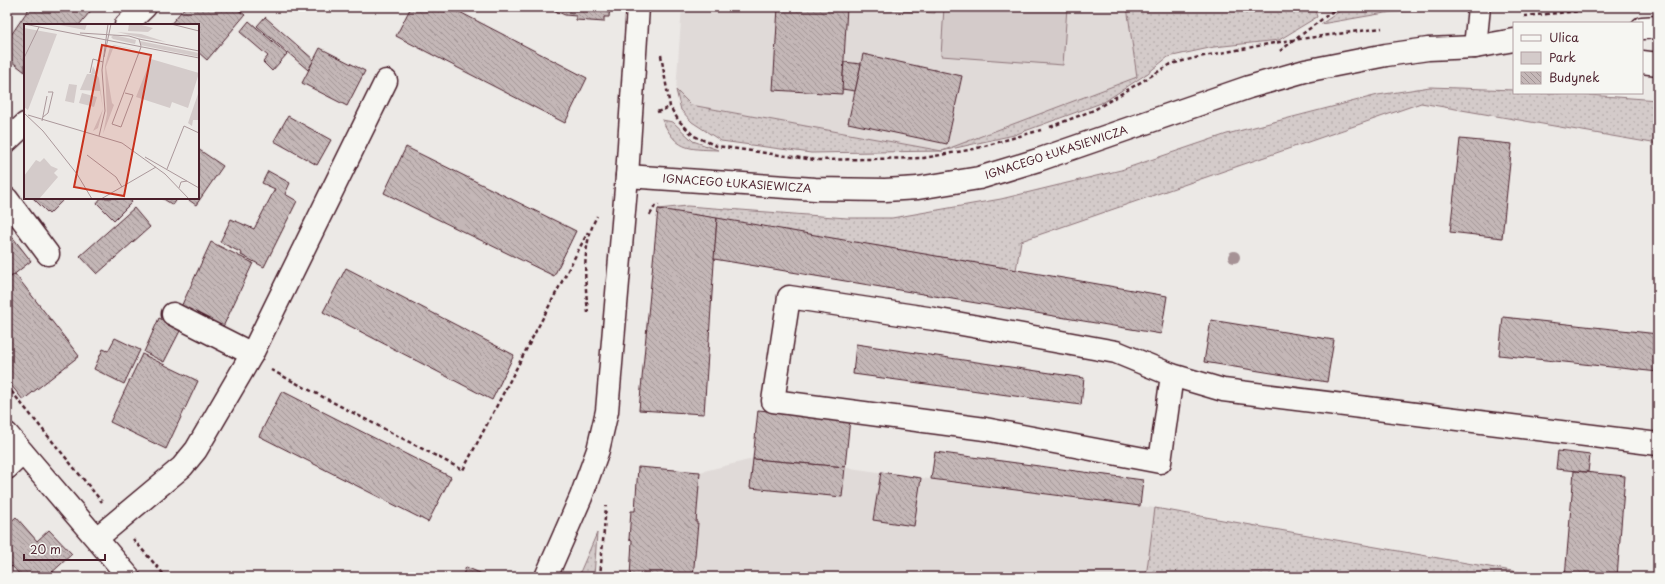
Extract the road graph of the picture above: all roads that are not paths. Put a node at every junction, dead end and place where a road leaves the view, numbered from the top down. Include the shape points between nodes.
1 (145, 7) edge
2 (638, 7) edge
3 (1479, 7) edge
4 (127, 24) edge
5 (1658, 27) edge
6 (1643, 28) edge
7 (1513, 40) edge
8 (1475, 47) junction
9 (1513, 51) edge
10 (1643, 62) edge
11 (1658, 64) edge
12 (386, 81) dead end
13 (24, 125) edge
14 (7, 141) edge
15 (627, 176) junction
16 (7, 199) edge
17 (48, 254) dead end
18 (173, 314) dead end
19 (251, 356) junction
20 (1172, 375) junction
21 (7, 434) edge
22 (1658, 444) edge
23 (23, 453) junction
24 (7, 468) edge
25 (97, 538) junction
26 (129, 577) edge
27 (546, 577) edge

1 - 4 street
2 - 15 street
3 - 8 street
5 - 6 street
7 - 8 street, IGNACEGO ŁUKASIEWICZA
8 - 9 street, IGNACEGO ŁUKASIEWICZA
8 - 15 street, IGNACEGO ŁUKASIEWICZA via 1428,49 1305,71 1249,87 979,178 918,188 807,189
10 - 11 street
12 - 19 street
13 - 14 street
15 - 27 street via 607,411 593,464
16 - 17 street
18 - 19 street
19 - 25 street via 196,450 182,467
20 - 20 street via 1116,352 934,319 789,297 773,401 985,429 1160,462
20 - 22 street via 1223,390
21 - 23 street
23 - 24 street
23 - 25 street
25 - 26 street

